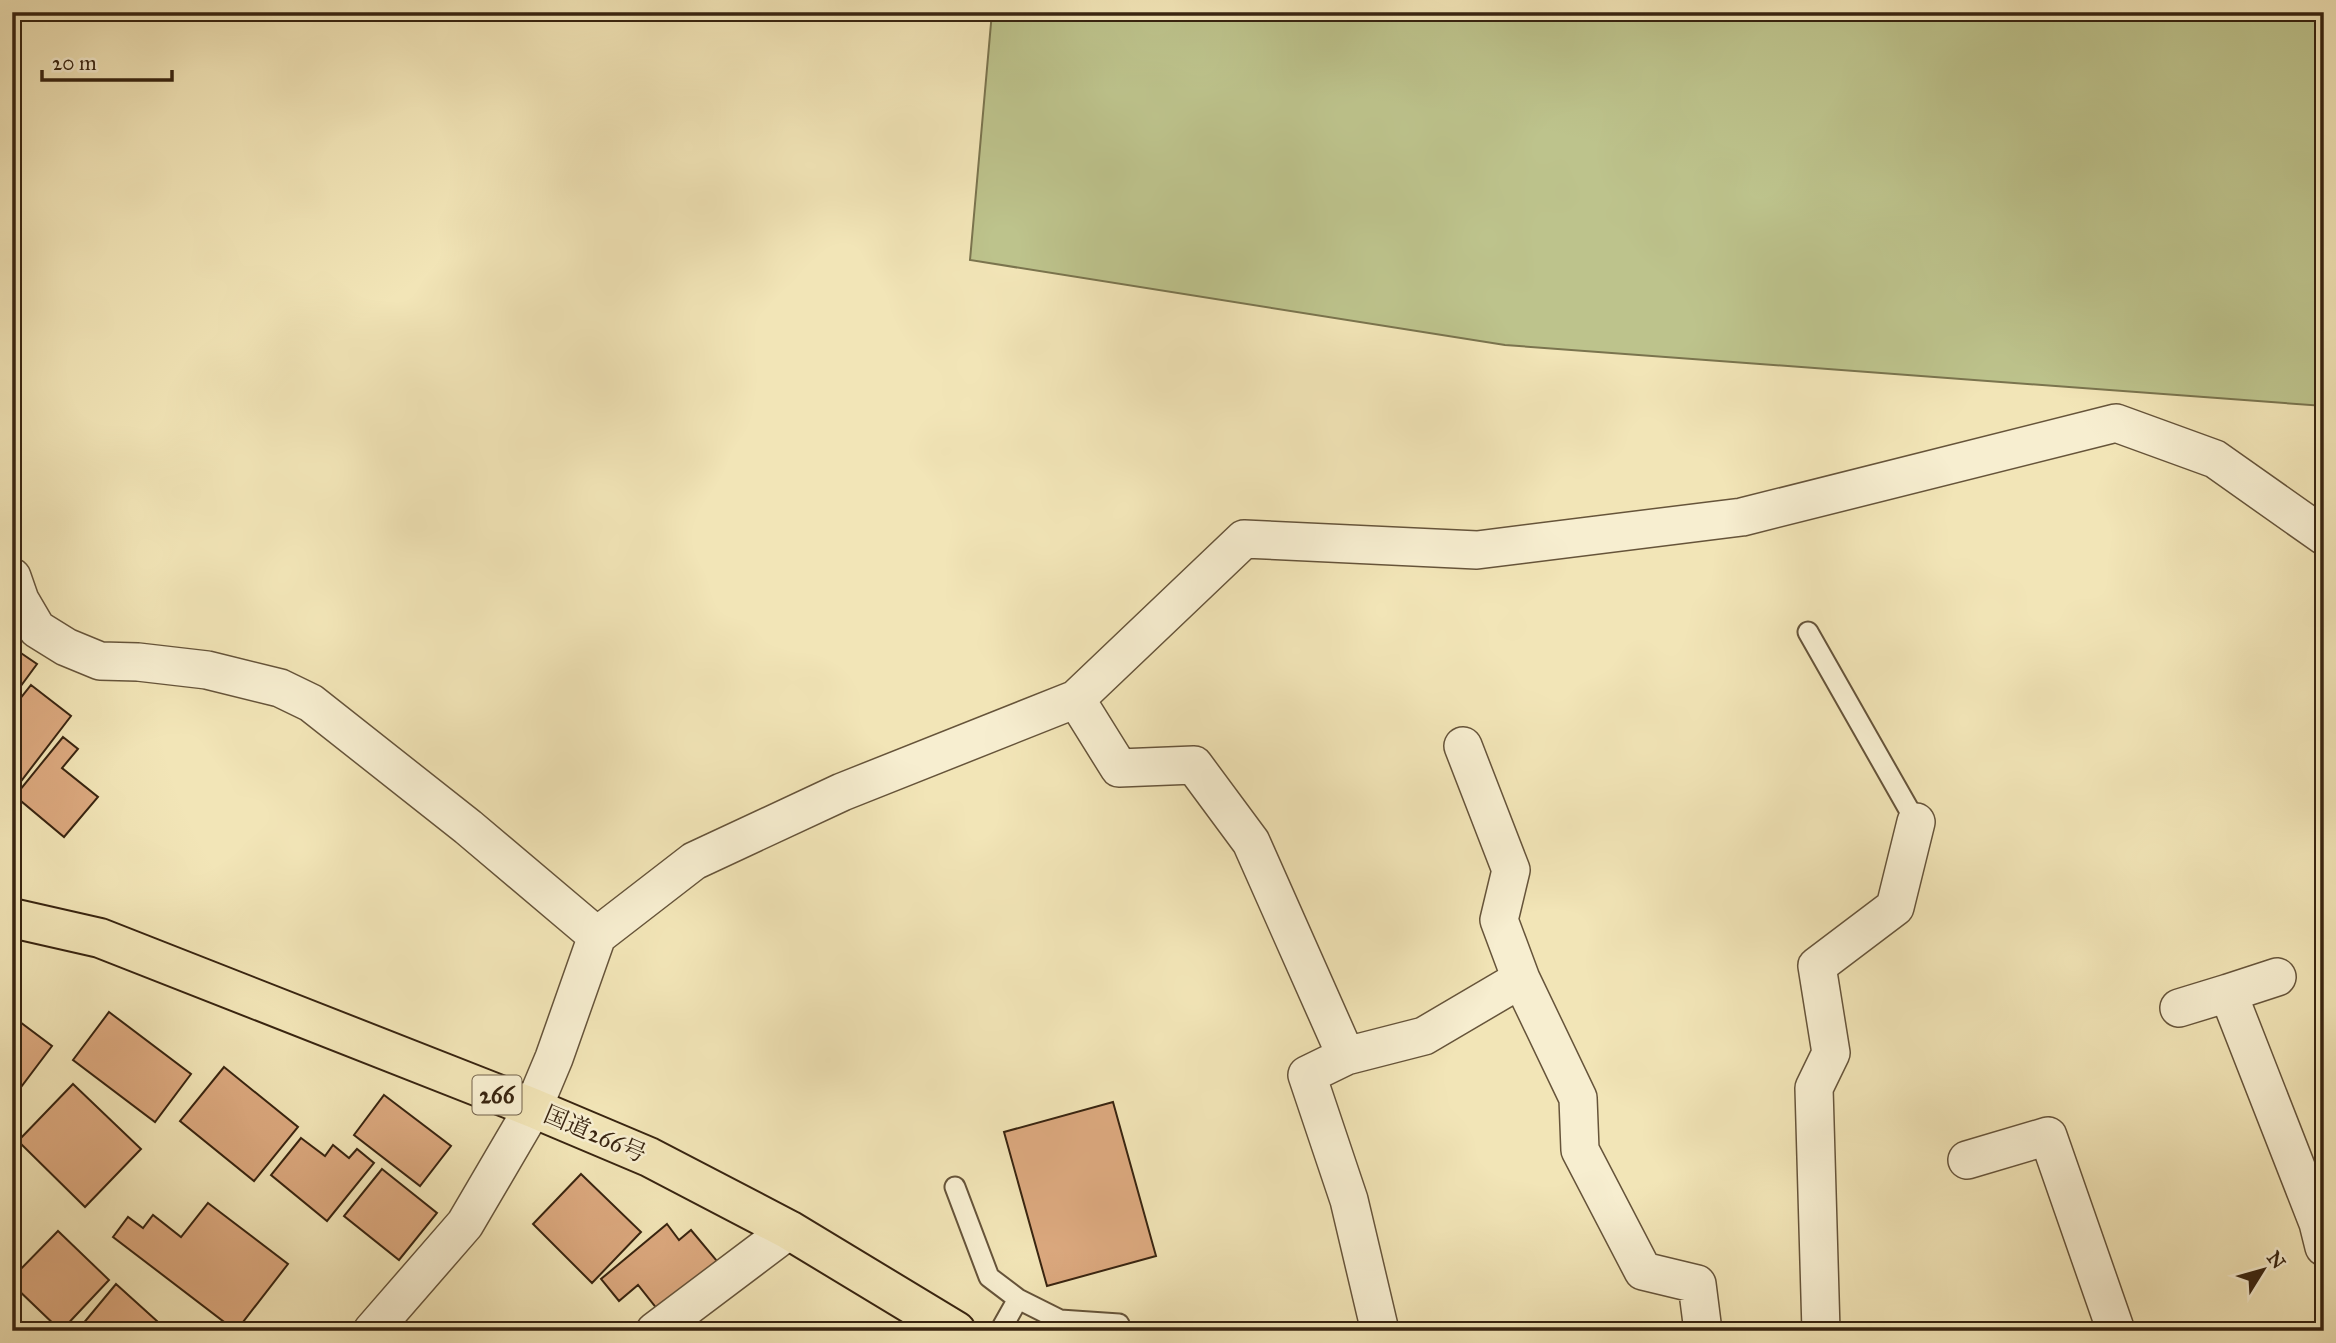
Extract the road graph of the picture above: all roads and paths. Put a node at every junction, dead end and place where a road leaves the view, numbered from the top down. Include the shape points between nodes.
1 (2324, 536) edge
2 (12, 577) edge
3 (1808, 632) dead end
4 (1076, 699) junction
5 (1463, 746) dead end
6 (1916, 822) joint
7 (12, 918) edge
8 (597, 936) junction
9 (2277, 977) dead end
10 (1521, 979) junction
11 (2228, 993) junction
12 (2179, 1008) dead end
13 (1346, 1056) junction
14 (533, 1108) junction
15 (1967, 1160) dead end
16 (955, 1187) dead end
17 (789, 1230) junction
18 (2324, 1247) edge
19 (1018, 1300) junction
20 (1119, 1324) dead end
21 (372, 1331) edge
22 (655, 1331) edge
23 (956, 1331) edge
24 (1000, 1331) edge
25 (1380, 1331) edge
26 (1703, 1331) edge
27 (1821, 1331) edge
28 (2116, 1331) edge

1 - 4 street via 2215,459 2116,423 1742,517 1477,550 1244,539
2 - 8 street via 37,629 66,647 100,661 207,670 280,688 311,704
3 - 6 lane
4 - 8 street via 842,792 694,861
4 - 13 street via 1119,768 1194,765 1251,842
5 - 10 street via 1511,870 1499,920
6 - 27 street via 1895,907 1817,966 1831,1053 1814,1088
7 - 14 highway, 国道266号 / 266 via 100,938
8 - 14 street
9 - 11 street
10 - 13 street via 1424,1036
10 - 26 street via 1578,1098 1580,1150 1643,1271 1697,1284
11 - 12 street
11 - 18 street
13 - 25 street via 1307,1075 1349,1200
14 - 17 highway, 国道266号 / 266 via 649,1157
14 - 21 street via 465,1224
15 - 28 street via 2048,1136
16 - 19 lane via 989,1278
17 - 22 street
17 - 23 highway, 国道266号 / 266
19 - 20 lane via 1060,1320
19 - 24 lane

